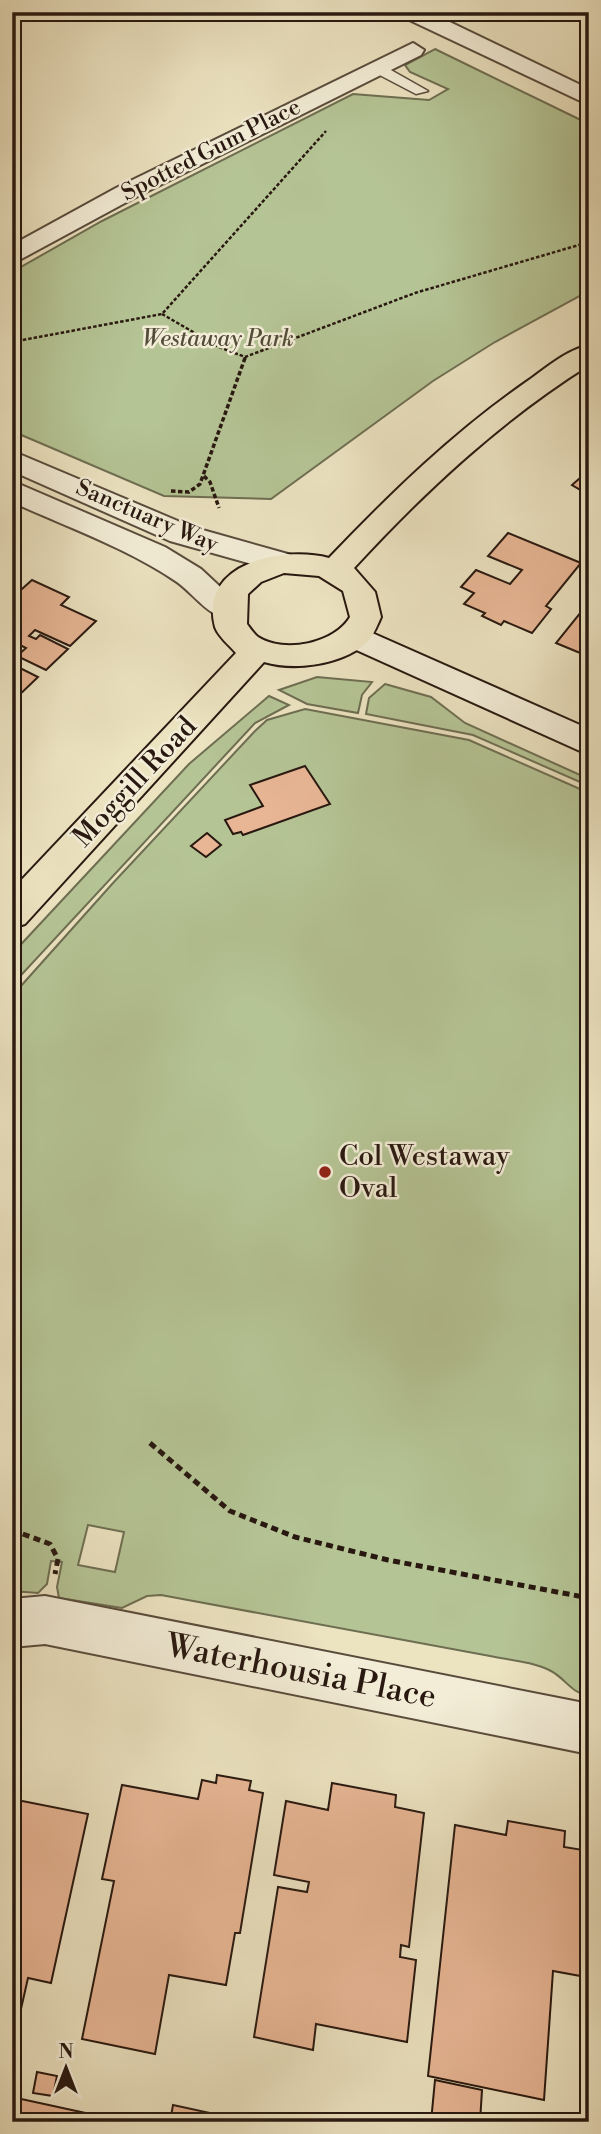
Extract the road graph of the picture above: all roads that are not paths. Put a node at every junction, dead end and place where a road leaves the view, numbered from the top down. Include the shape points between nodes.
1 (411, 12) edge
2 (414, 50) dead end
3 (376, 68) junction
4 (421, 91) dead end
5 (589, 98) edge
6 (12, 256) edge
7 (589, 353) edge
8 (12, 460) edge
9 (12, 490) edge
10 (284, 563) junction
11 (335, 570) junction
12 (228, 609) junction
13 (354, 636) junction
14 (258, 649) junction
15 (589, 743) edge
16 (12, 914) edge
17 (28, 1621) edge
18 (589, 1729) edge

1 - 5 street
2 - 3 street, Spotted Gum Place
3 - 4 lane
3 - 6 street, Spotted Gum Place via 125,193
7 - 11 main road via 498,412 396,504
8 - 10 street, Sanctuary Way via 181,534
9 - 12 street, Sanctuary Way via 154,554 190,576
10 - 11 main road
10 - 12 main road via 244,579 232,593
11 - 13 main road via 361,593 363,622
12 - 14 main road via 236,631
13 - 14 main road via 321,654 299,657
13 - 15 street
14 - 16 main road, Moggill Road
17 - 18 street, Waterhousia Place

